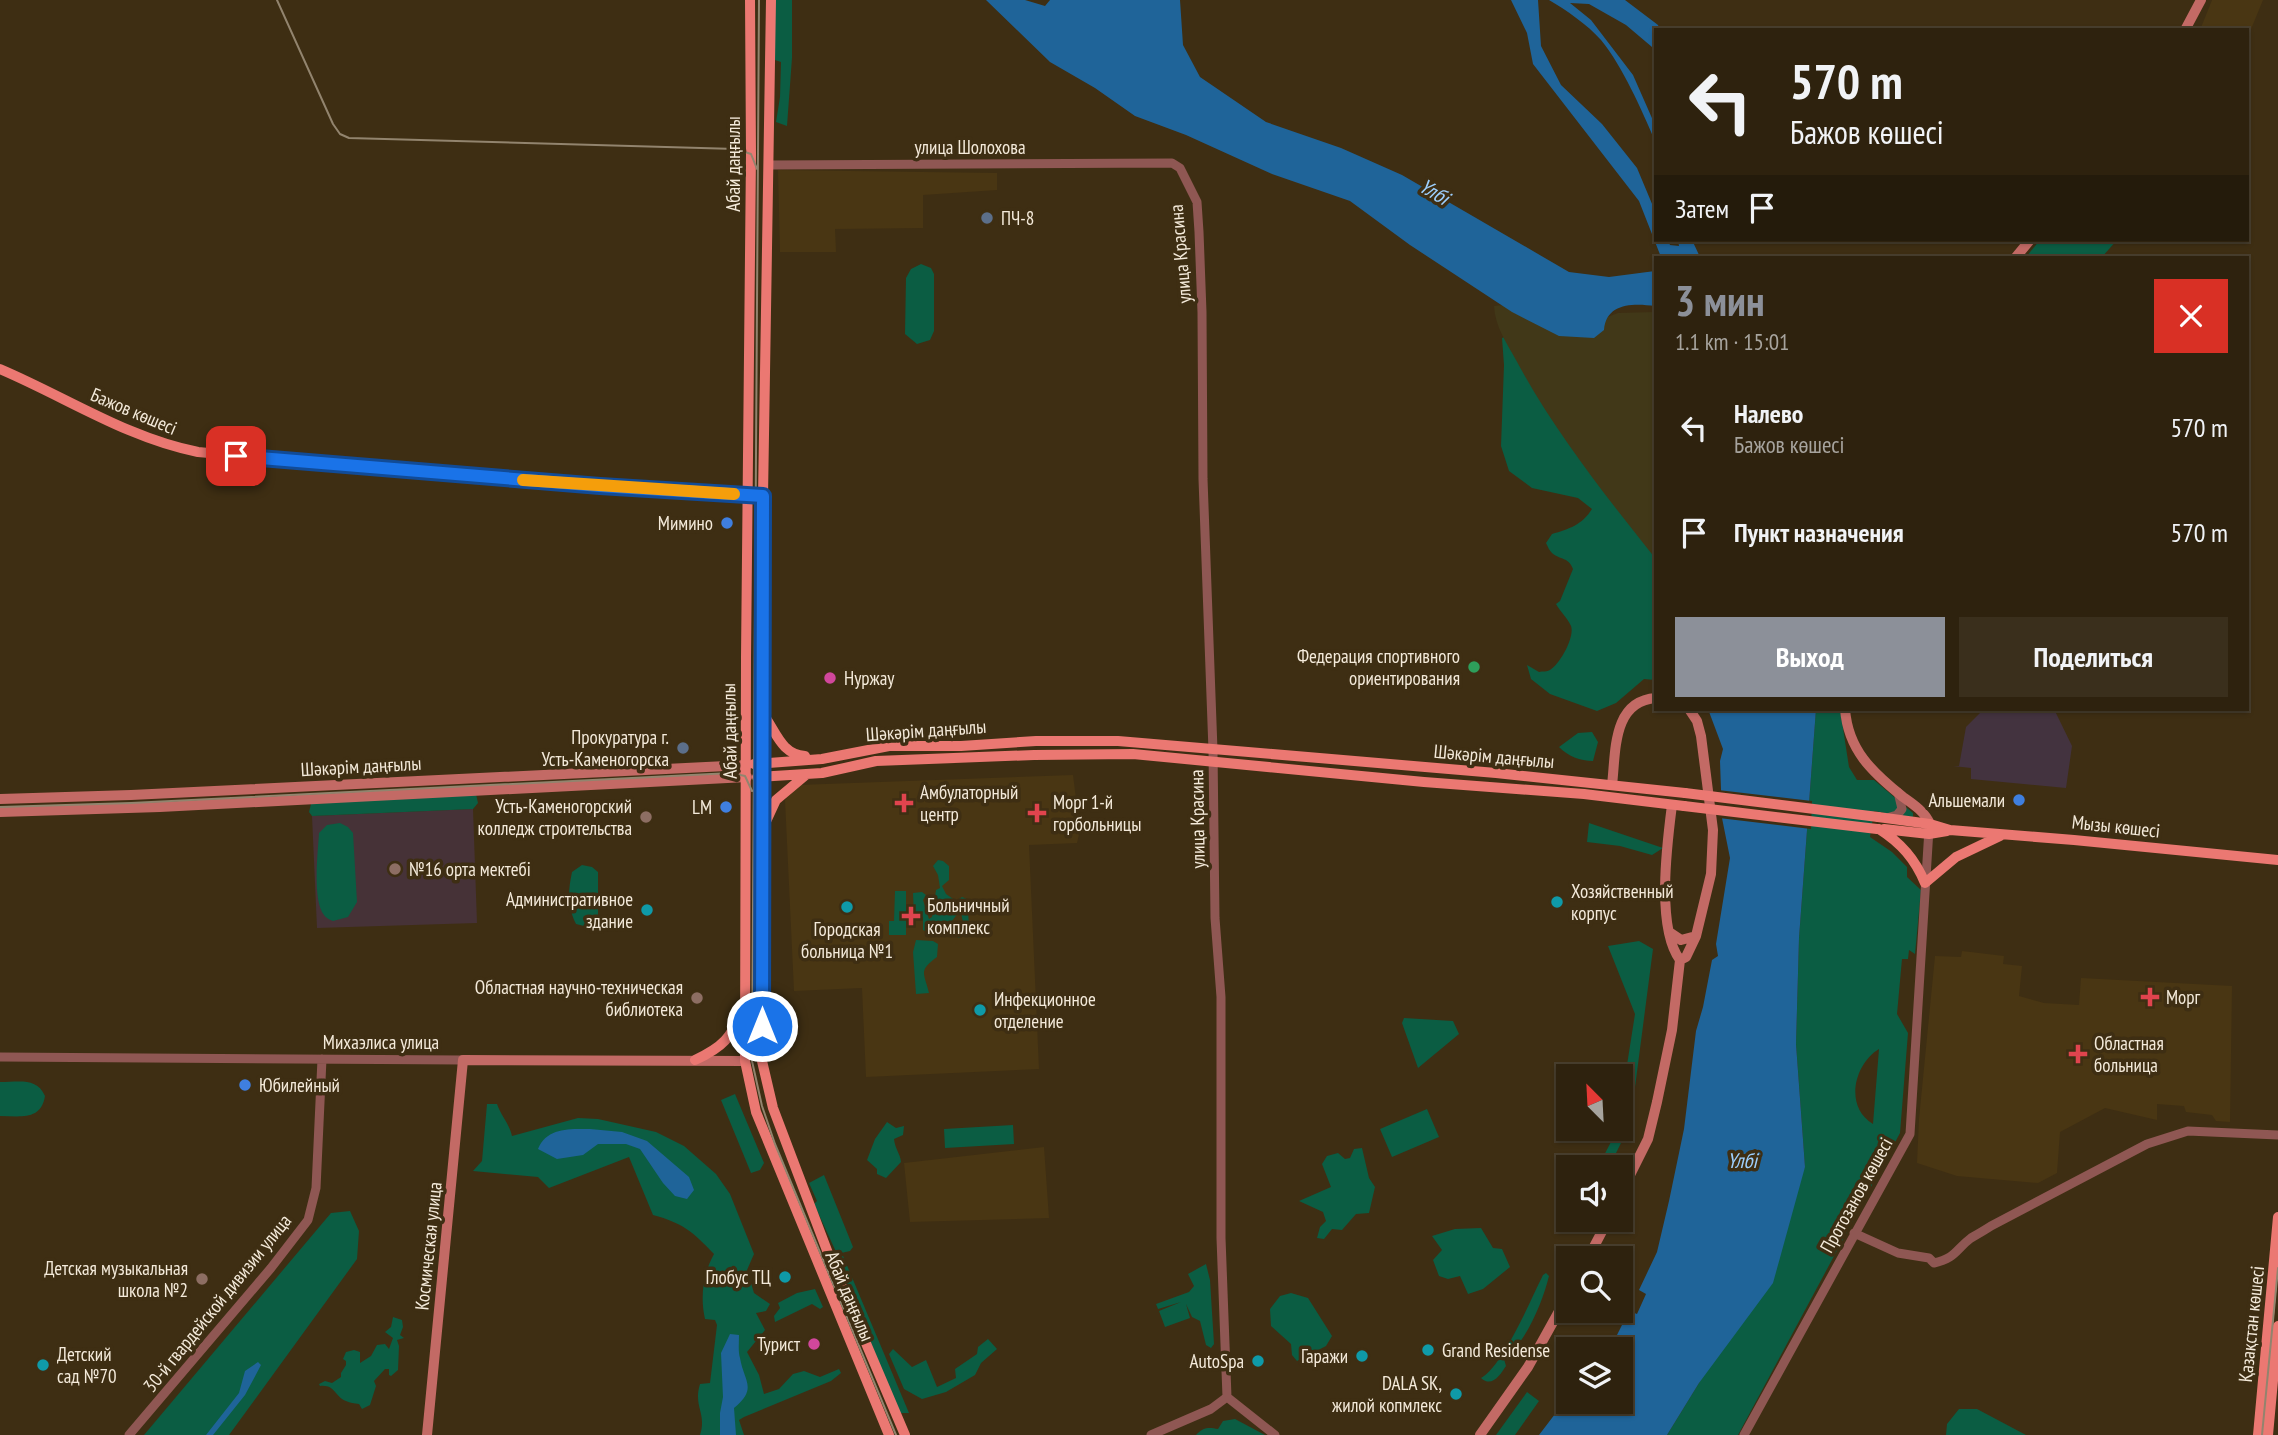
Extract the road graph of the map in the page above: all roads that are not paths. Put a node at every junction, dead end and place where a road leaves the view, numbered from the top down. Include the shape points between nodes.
1 (750, 0) edge
2 (771, 0) edge
3 (2201, 0) edge
4 (2186, 28) edge
5 (1172, 163) joint
6 (769, 165) junction
7 (2028, 242) edge
8 (2017, 256) edge
9 (0, 369) edge
10 (747, 495) junction
11 (763, 496) junction
12 (1654, 698) edge
13 (1690, 711) edge
14 (1845, 711) edge
15 (762, 713) junction
16 (1036, 741) junction
17 (874, 749) junction
18 (1034, 755) junction
19 (1213, 755) junction
20 (817, 760) junction
21 (876, 761) junction
22 (762, 764) junction
23 (1397, 764) junction
24 (747, 765) junction
25 (1482, 772) junction
26 (807, 774) junction
27 (761, 776) junction
28 (488, 777) junction
29 (747, 778) junction
30 (1396, 779) junction
31 (1585, 782) junction
32 (340, 785) junction
33 (1481, 785) junction
34 (1612, 785) junction
35 (489, 789) junction
36 (1898, 792) junction
37 (1584, 794) junction
38 (131, 796) junction
39 (340, 797) junction
40 (0, 799) edge
41 (1678, 805) junction
42 (132, 808) junction
43 (0, 812) edge
44 (1880, 823) junction
45 (1929, 829) junction
46 (762, 830) junction
47 (2004, 835) junction
48 (2278, 860) edge
49 (1925, 883) junction
50 (1668, 931) junction
51 (1696, 936) junction
52 (1680, 960) junction
53 (745, 1003) junction
54 (0, 1057) edge
55 (322, 1059) junction
56 (463, 1060) junction
57 (695, 1060) junction
58 (745, 1060) junction
59 (762, 1061) junction
60 (2278, 1135) edge
61 (1633, 1169) edge
62 (2278, 1217) edge
63 (1854, 1233) junction
64 (1556, 1317) edge
65 (2278, 1326) edge
66 (1227, 1396) junction
67 (2265, 1414) junction
68 (129, 1435) edge
69 (427, 1435) edge
70 (889, 1435) edge
71 (905, 1435) edge
72 (1150, 1435) edge
73 (1275, 1435) edge
74 (1480, 1435) edge
75 (1744, 1435) edge
76 (2258, 1435) edge
77 (2268, 1435) edge

1 - 10 main road, Абай даңғылы
2 - 6 main road, Абай даңғылы
3 - 4 main road
5 - 6 street, улица Шолохова
5 - 19 street, улица Красина via 1180,168 1196,202 1199,232
6 - 11 main road, Абай даңғылы
7 - 8 main road
9 - 10 main road, Бажов көшесі via 139,434 198,452
10 - 11 main road, Бажов көшесі
10 - 24 main road, Абай даңғылы
11 - 15 main road, Абай даңғылы
12 - 34 main road via 1629,708 1620,720
13 - 51 main road via 1701,736 1714,845
14 - 36 main road via 1857,754
15 - 20 main road via 787,751
15 - 22 main road, Абай даңғылы
16 - 17 main road, Шәкәрім даңғылы
16 - 18 main road
16 - 19 main road, Шәкәрім даңғылы via 1118,741
17 - 20 main road, Шәкәрім даңғылы
17 - 21 main road
18 - 19 main road, Шәкәрім даңғылы
18 - 21 main road, Шәкәрім даңғылы
19 - 23 main road, Шәкәрім даңғылы
19 - 30 main road, Шәкәрім даңғылы
19 - 66 street, улица Красина
20 - 22 main road, Шәкәрім даңғылы
21 - 26 main road, Шәкәрім даңғылы
22 - 24 main road, Шәкәрім даңғылы
22 - 27 main road, Абай даңғылы
23 - 25 main road, Шәкәрім даңғылы
23 - 30 main road
24 - 28 main road, Шәкәрім даңғылы
24 - 29 main road, Абай даңғылы
25 - 31 main road, Шәкәрім даңғылы
25 - 33 main road
26 - 27 main road, Шәкәрім даңғылы
26 - 46 main road via 776,800
27 - 29 main road, Шәкәрім даңғылы
27 - 46 main road, Абай даңғылы
28 - 32 main road, Шәкәрім даңғылы
28 - 35 main road
29 - 35 main road, Шәкәрім даңғылы
29 - 53 main road, Абай даңғылы
30 - 33 main road, Шәкәрім даңғылы
31 - 34 main road, Шәкәрім даңғылы
31 - 37 main road
32 - 38 main road, Шәкәрім даңғылы
32 - 39 main road
33 - 37 main road, Шәкәрім даңғылы
34 - 44 main road, Шәкәрім даңғылы, bridge
35 - 39 main road, Шәкәрім даңғылы
36 - 44 street via 1902,809
36 - 45 main road via 1919,809
37 - 41 main road, Шәкәрім даңғылы
38 - 40 main road, Шәкәрім даңғылы
38 - 42 main road
39 - 42 main road, Шәкәрім даңғылы
41 - 44 main road, Шәкәрім даңғылы, bridge
41 - 50 main road via 1666,884
42 - 43 main road, Шәкәрім даңғылы
44 - 45 main road, Мызы көшесі
44 - 49 main road via 1902,846
45 - 47 main road, Мызы көшесі
45 - 49 street, Протозанов көшесі
46 - 59 main road, Абай даңғылы
47 - 48 main road, Мызы көшесі
47 - 49 main road via 1956,857
49 - 63 street, Протозанов көшесі via 1910,1134
50 - 51 main road via 1681,940
50 - 52 main road
51 - 52 main road
52 - 61 main road via 1657,1102 1648,1139
53 - 57 main road via 726,1041
53 - 58 main road, Абай даңғылы
54 - 55 street, Михаэлиса улица
55 - 56 street, Михаэлиса улица
55 - 68 street, 30-й гвардейской дивизии улица via 316,1188 309,1220
56 - 57 main road, Михаэлиса улица
56 - 69 main road, Космическая улица
57 - 58 main road, Михаэлиса улица
58 - 59 main road, Михаэлиса улица
58 - 70 main road, Абай даңғылы via 756,1112
59 - 71 main road, Абай даңғылы via 773,1108 826,1250
60 - 63 street via 2188,1131 2147,1144 1992,1226 1946,1260 1934,1263
62 - 67 main road, Қазақстан көшесі
63 - 75 street, Протозанов көшесі
64 - 74 main road via 1528,1367
65 - 67 main road, Қазақстан көшесі
66 - 72 street via 1211,1409
66 - 73 street
67 - 76 main road, Қазақстан көшесі
67 - 77 main road, Қазақстан көшесі

